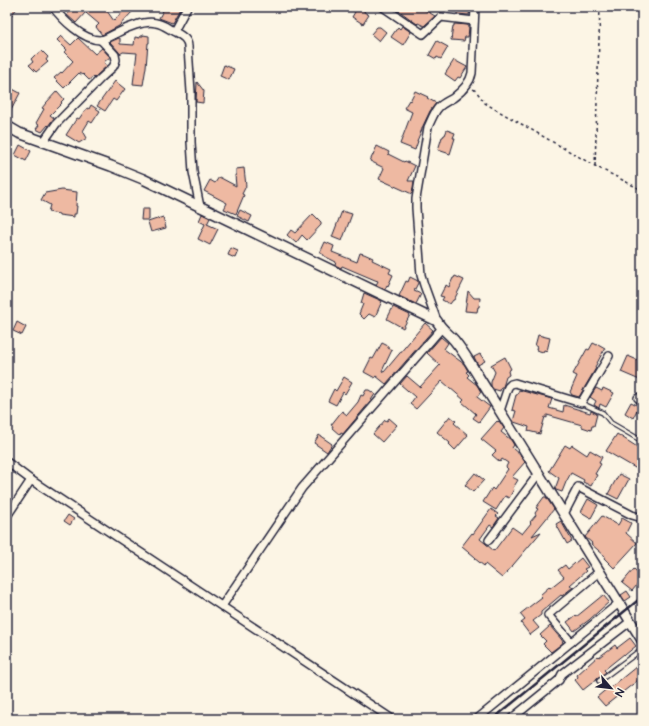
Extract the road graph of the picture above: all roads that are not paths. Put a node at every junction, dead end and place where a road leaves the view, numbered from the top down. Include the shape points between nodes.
1 (53, 7) edge
2 (187, 7) edge
3 (383, 7) edge
4 (475, 7) edge
5 (474, 21) junction
6 (174, 31) junction
7 (101, 40) junction
8 (7, 126) edge
9 (44, 141) junction
10 (200, 207) junction
11 (439, 325) junction
12 (608, 356) dead end
13 (581, 403) junction
14 (500, 411) junction
15 (642, 441) edge
16 (7, 462) edge
17 (539, 473) junction
18 (31, 480) junction
19 (564, 514) junction
20 (7, 516) edge
21 (642, 518) edge
22 (489, 540) dead end
23 (600, 571) junction
24 (619, 602) junction
25 (222, 606) junction
26 (631, 621) junction
27 (642, 640) edge
28 (572, 642) junction
29 (642, 649) edge
30 (599, 681) dead end
31 (392, 719) edge
32 (477, 719) edge
33 (511, 719) edge

1 - 7 street via 77,31 87,37
2 - 6 street
3 - 5 street via 424,34 442,17
4 - 5 street
5 - 11 street via 471,80 454,98 437,110 428,127 416,199 421,275
6 - 7 street via 158,23 147,22
6 - 10 street via 188,43 193,172
7 - 9 street via 115,55 113,67 56,124
8 - 9 street
9 - 10 street via 142,179
10 - 11 street
11 - 14 street via 455,341
11 - 25 street via 354,430 302,488
12 - 13 street
13 - 14 street via 515,383 508,387
13 - 15 lane via 603,413 611,423
14 - 17 street
16 - 18 street
17 - 19 street
17 - 22 street
18 - 20 street
18 - 25 street
19 - 21 street via 578,487
19 - 23 street
23 - 24 street
23 - 28 street via 548,615
24 - 26 street
24 - 28 street
25 - 31 street
26 - 27 street
26 - 33 street via 562,674 559,680
28 - 32 street
29 - 30 lane

